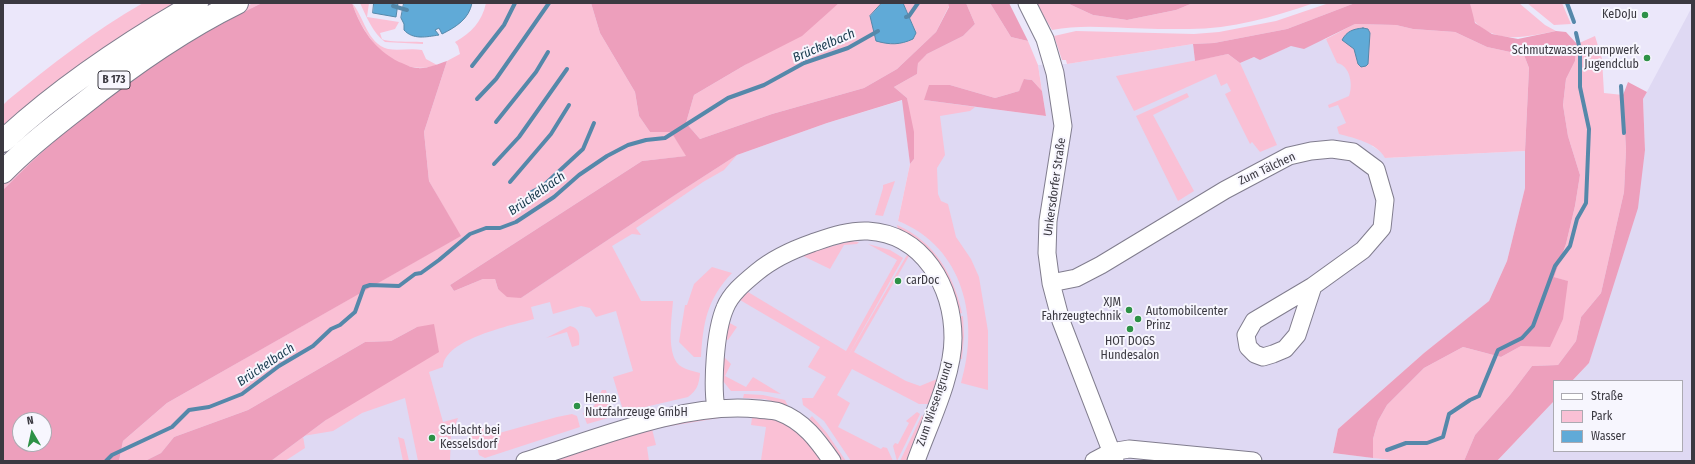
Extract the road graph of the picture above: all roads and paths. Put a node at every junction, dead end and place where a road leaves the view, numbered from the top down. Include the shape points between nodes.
1 (197, 3) edge
2 (236, 3) edge
3 (1027, 3) edge
4 (3, 141) edge
5 (3, 172) edge
6 (1051, 283) junction
7 (1313, 286) dead end
8 (716, 409) junction
9 (1113, 457) edge
10 (525, 461) edge
11 (832, 461) edge
12 (916, 461) edge
13 (1094, 461) edge
14 (1253, 461) edge

1 - 4 main road, B 173 via 107,60 57,96
2 - 5 main road, B 173 via 112,80
3 - 6 street, Unkersdorfer Straße via 1045,39 1055,73 1063,126 1048,222 1047,253
6 - 7 street, Zum Tälchen via 1076,278 1101,265 1225,190 1289,156 1332,149 1353,152 1376,169 1385,200 1382,228 1363,250
6 - 9 street, Unkersdorfer Straße via 1061,322
8 - 10 street via 648,423
8 - 11 street via 778,411 797,421 816,438
8 - 12 street, Zum Wiesengrund via 714,396 720,326 725,307 738,288 787,252 833,236 867,231 886,234 905,241 919,251 934,269 951,311 951,366
9 - 13 street
9 - 14 street via 1129,449 1148,449

